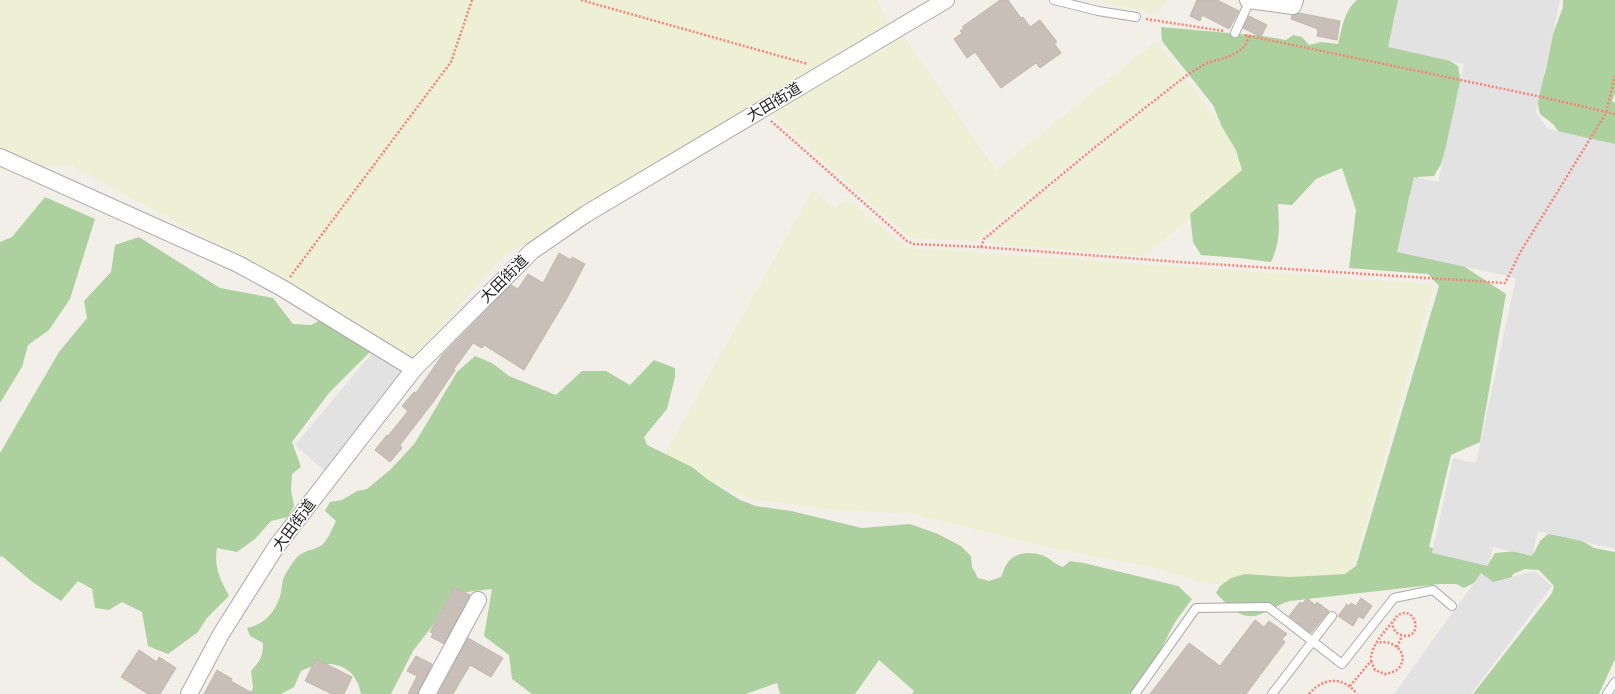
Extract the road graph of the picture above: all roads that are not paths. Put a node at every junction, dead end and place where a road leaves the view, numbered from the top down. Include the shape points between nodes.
1 (946, 0) edge
2 (1054, 0) edge
3 (1249, 0) edge
4 (1296, 0) edge
5 (1136, 17) road end
6 (1235, 33) road end
7 (0, 157) edge
8 (414, 369) junction
9 (478, 600) dead end
10 (1452, 606) dead end
11 (1332, 616) dead end
12 (1312, 641) junction
13 (1615, 682) edge
14 (189, 694) edge
15 (427, 694) edge
16 (1135, 694) edge
17 (1272, 694) edge
18 (1607, 694) edge

1 - 8 street, 大田街道 via 586,214 532,251
2 - 5 lane
3 - 4 street via 1292,6
3 - 6 lane
7 - 8 street via 238,264
8 - 14 street, 大田街道 via 276,547 221,634
9 - 15 street
10 - 12 lane via 1433,590 1394,598 1342,664
11 - 12 lane
12 - 16 lane via 1268,607 1196,608
12 - 17 lane
13 - 18 lane

